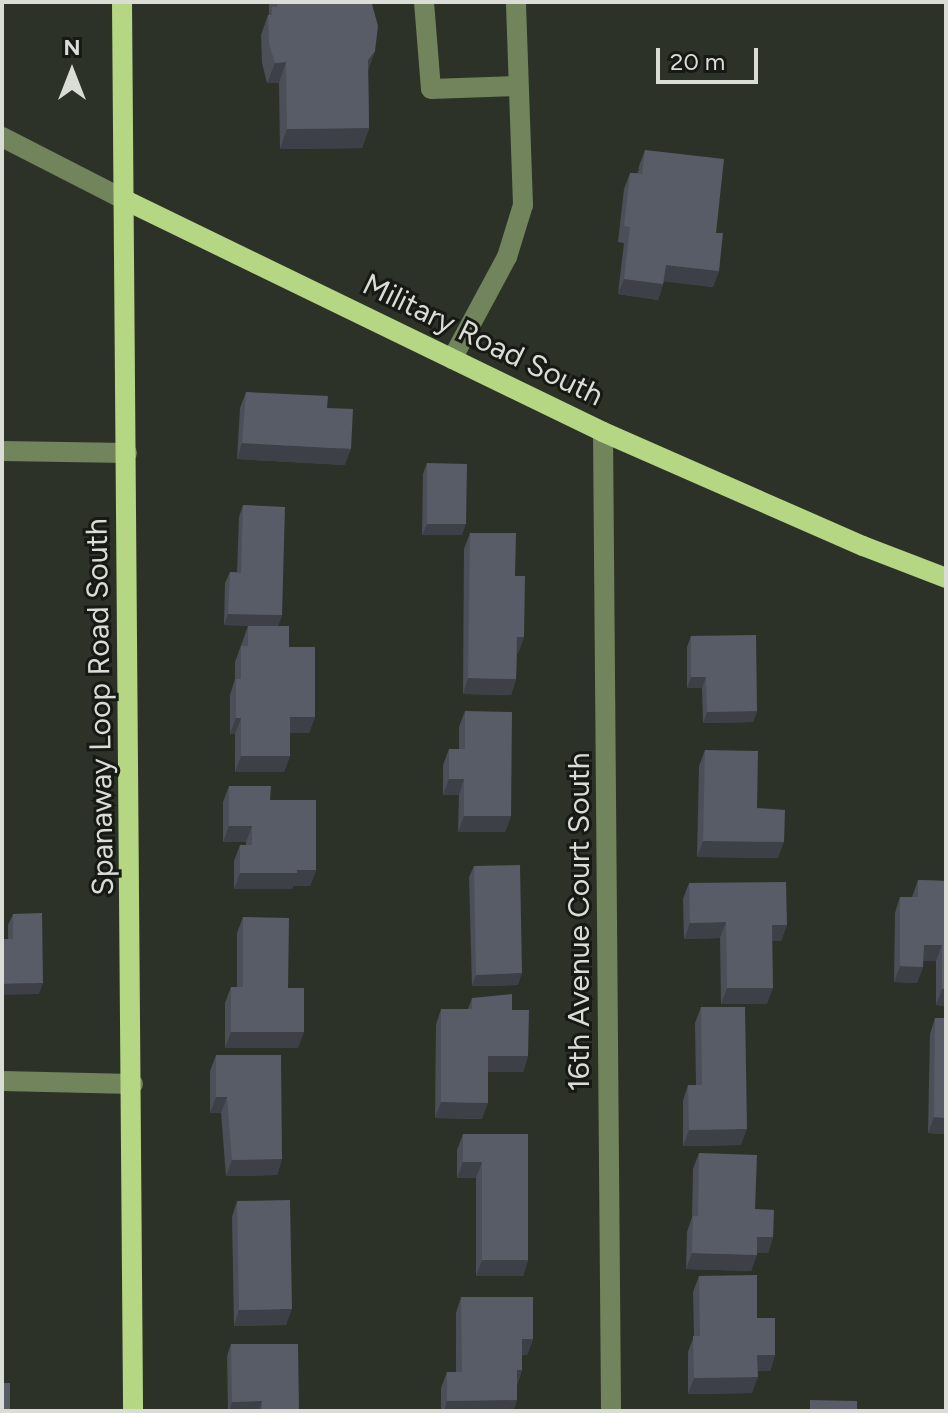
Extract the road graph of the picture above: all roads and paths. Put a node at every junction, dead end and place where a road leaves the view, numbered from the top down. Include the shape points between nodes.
1 (122, 2) edge
2 (424, 2) edge
3 (516, 2) edge
4 (518, 86) junction
5 (2, 137) edge
6 (125, 200) junction
7 (452, 359) junction
8 (603, 432) junction
9 (2, 451) edge
10 (127, 453) junction
11 (946, 578) edge
12 (2, 1081) edge
13 (133, 1084) junction
14 (133, 1411) edge
15 (611, 1411) edge

1 - 6 main road, Spanaway Loop Road South
2 - 4 street via 431,89
3 - 4 street
4 - 7 street via 523,205 507,257
5 - 6 street, Military Road South
6 - 7 main road, Military Road South
6 - 10 main road, Spanaway Loop Road South
7 - 8 main road, Military Road South
8 - 11 main road, Military Road South
8 - 15 street, 16th Avenue Court South
9 - 10 street
10 - 13 main road, Spanaway Loop Road South
12 - 13 street
13 - 14 main road, Spanaway Loop Road South

